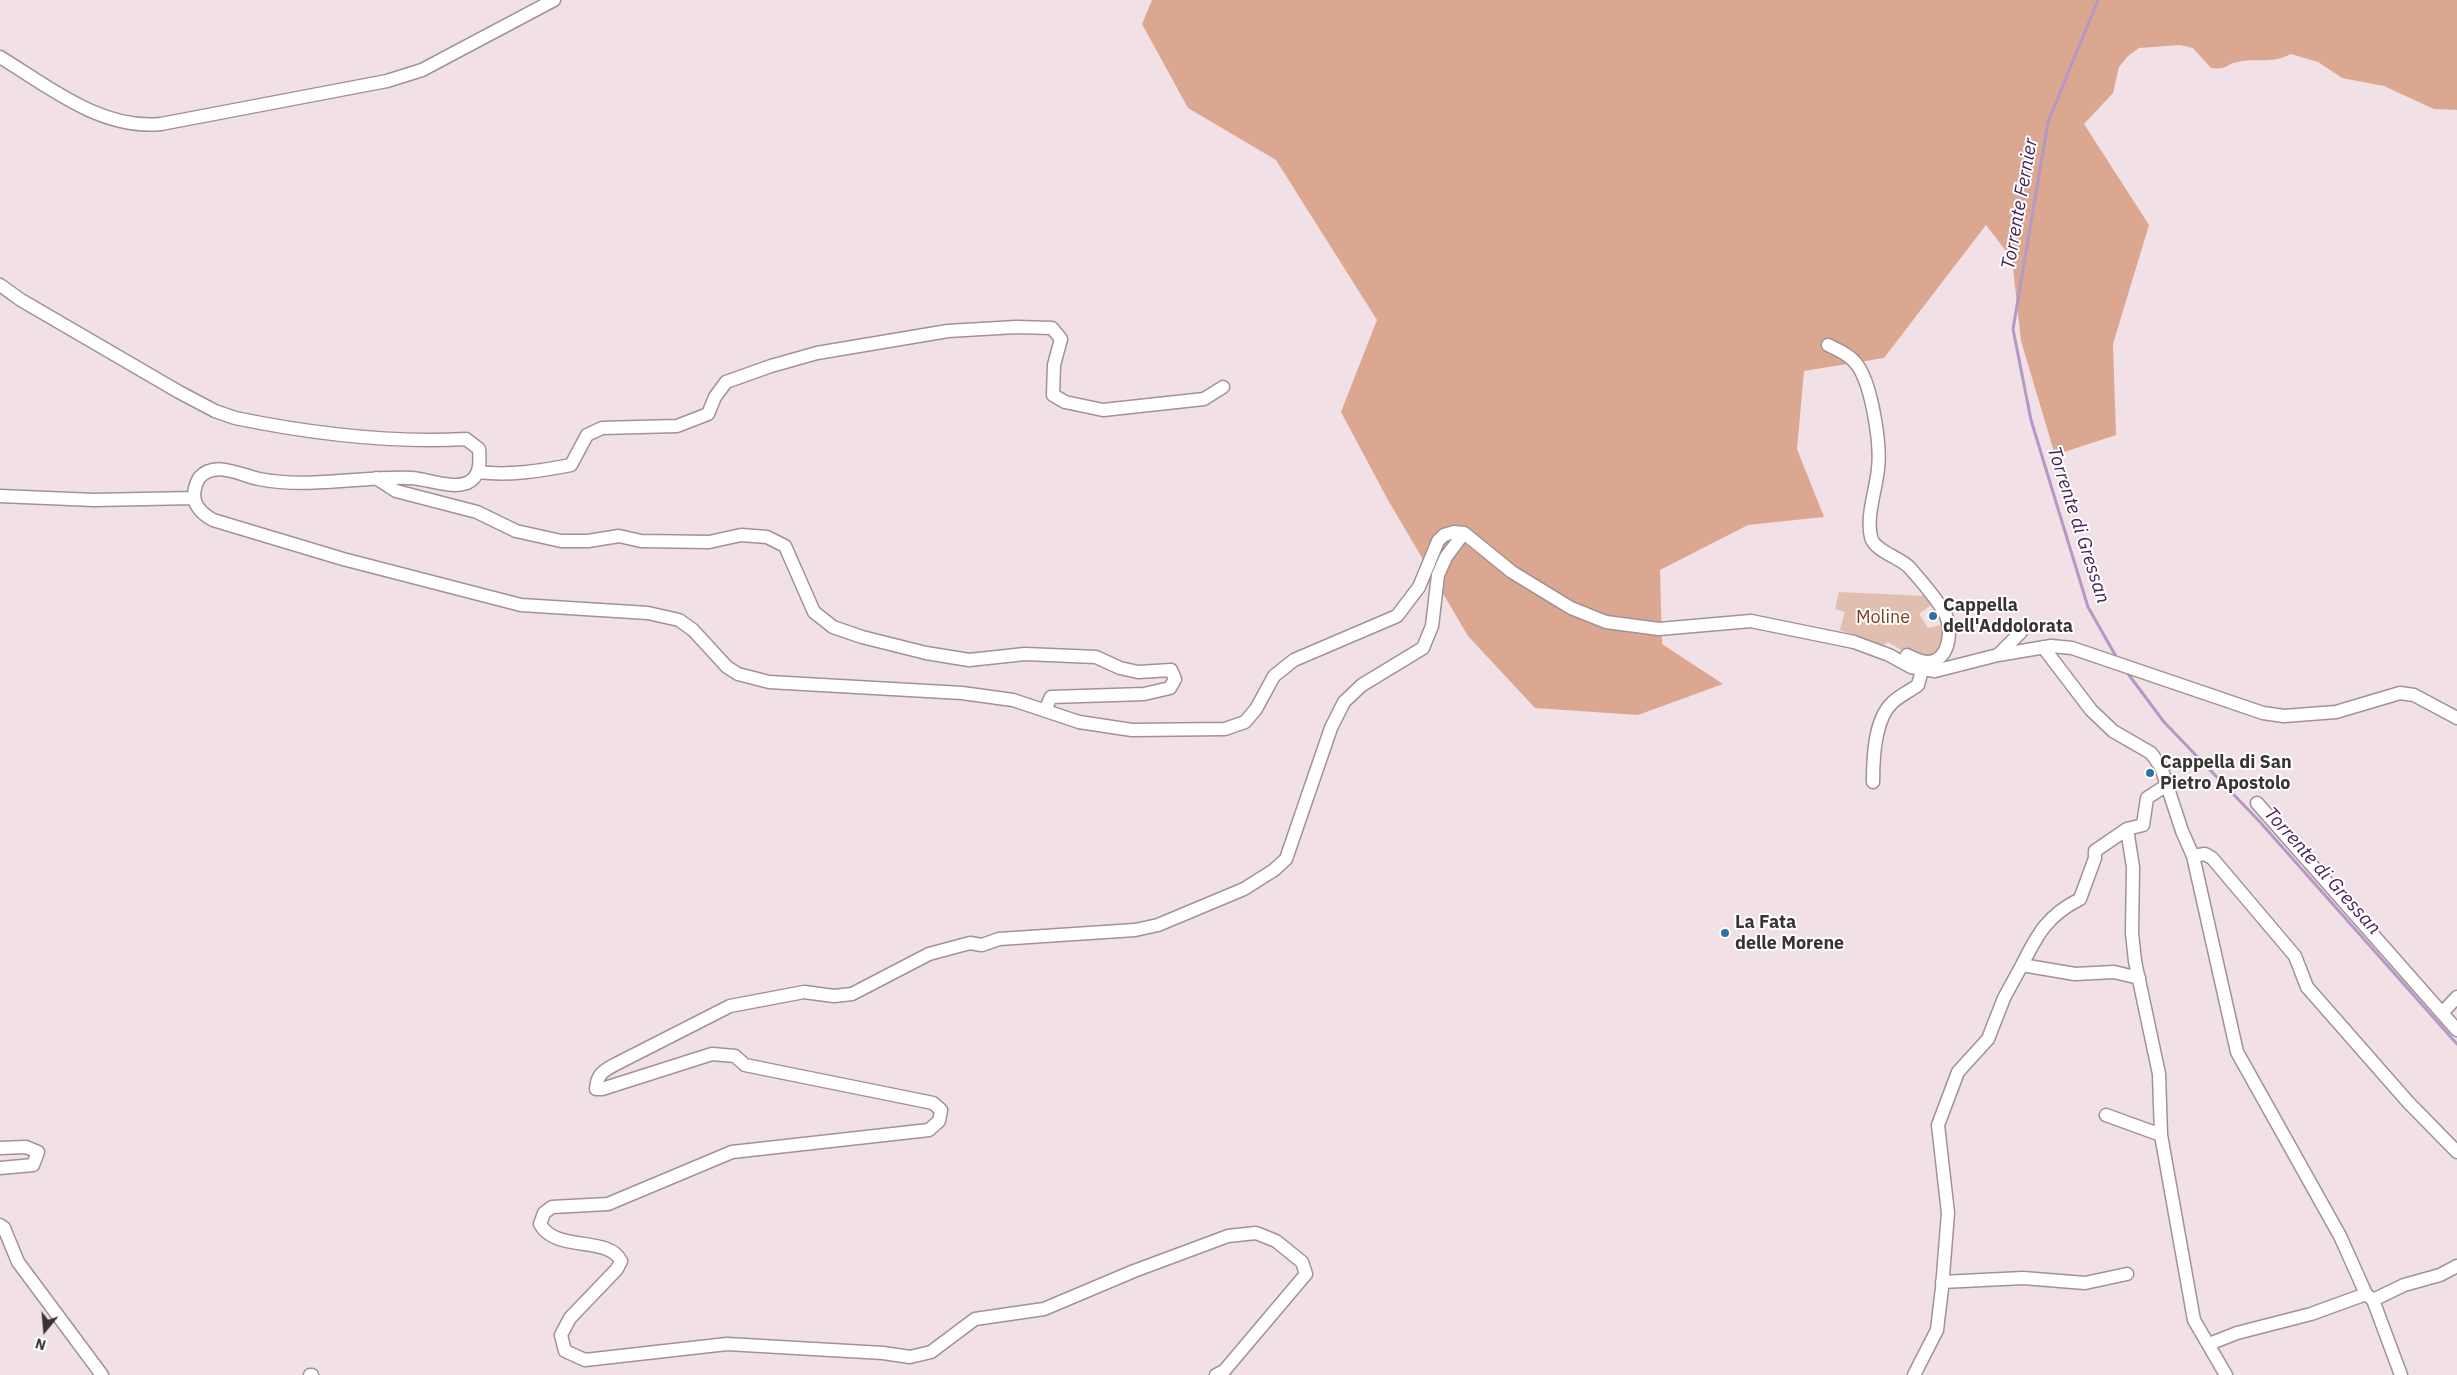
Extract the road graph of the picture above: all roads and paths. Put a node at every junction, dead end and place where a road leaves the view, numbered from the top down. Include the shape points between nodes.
1 (554, 0) edge
2 (0, 57) edge
3 (0, 285) edge
4 (1828, 345) dead end
5 (1223, 386) dead end
6 (478, 472) junction
7 (376, 478) junction
8 (0, 496) edge
9 (193, 498) junction
10 (1464, 533) junction
11 (2021, 632) dead end
12 (2043, 647) junction
13 (1889, 655) junction
14 (1998, 655) junction
15 (1922, 670) junction
16 (1045, 710) junction
17 (2457, 718) edge
18 (1873, 782) dead end
19 (2167, 785) junction
20 (2258, 803) dead end
21 (2128, 829) junction
22 (2193, 856) junction
23 (2022, 965) junction
24 (2139, 978) junction
25 (2457, 997) edge
26 (2442, 1013) junction
27 (2457, 1030) edge
28 (2106, 1115) dead end
29 (2161, 1135) junction
30 (0, 1148) edge
31 (2457, 1152) edge
32 (0, 1168) edge
33 (0, 1225) edge
34 (2457, 1266) edge
35 (2127, 1274) dead end
36 (1942, 1282) junction
37 (2370, 1297) junction
38 (2209, 1344) junction
39 (102, 1375) edge
40 (1216, 1375) edge
41 (1914, 1375) edge
42 (2226, 1375) edge
43 (2400, 1375) edge

1 - 2 street via 422,70 387,81 161,124 141,126 109,120
3 - 6 street via 215,411 261,423 389,439 466,439 479,449
4 - 13 street via 1858,365 1870,396 1879,468 1871,513 1874,543 1906,564 1945,612 1949,623 1948,640 1936,660 1916,660 1895,649
5 - 6 street via 1204,398 1103,410 1065,402 1053,395 1054,365 1061,338 1052,328 948,331 817,353 771,366 726,382 708,414 677,426 602,428 587,435 571,465 539,471
6 - 7 street via 469,482 457,485 412,478
7 - 9 street via 300,484 212,469 199,478
7 - 16 street via 396,491 476,512 516,531 561,541 588,542 619,536 641,541 709,542 741,535 767,537 784,546 814,612 833,627 926,653 969,660 1024,654 1096,657 1138,672 1171,670 1175,679 1170,688 1144,694 1051,697
8 - 9 street via 111,500
9 - 16 street via 197,507 213,520 424,581 522,605 648,613 679,620 693,630 727,667 748,678 769,682 962,693 1013,700
10 - 13 street via 1512,572 1572,608 1606,622 1659,629 1751,620 1854,642
10 - 16 street via 1454,532 1438,540 1419,587 1397,616 1294,660 1274,676 1246,722 1225,729 1132,730 1079,722
10 - 40 street via 1446,557 1438,575 1432,626 1423,648 1362,685 1344,702 1331,728 1286,859 1274,870 1244,888 1158,924 1135,930 999,939 982,945 970,943 929,954 852,994 834,996 804,992 730,1006 601,1072 597,1078 596,1089 602,1089 712,1054 735,1056 745,1066 933,1103 941,1110 938,1121 929,1130 732,1152 608,1204 552,1207 544,1213 540,1224 545,1233 560,1240 607,1249 618,1255 620,1261 618,1269 570,1318 561,1335 565,1351 585,1360 726,1344 910,1357 931,1352 975,1318 1044,1309 1228,1236 1256,1233 1283,1246 1302,1262 1306,1274 1224,1371
11 - 14 street
12 - 14 street
12 - 17 street via 2072,648 2244,707 2284,716 2336,712 2400,693 2414,695
12 - 19 street via 2091,710 2113,730 2151,753 2161,767
13 - 15 street
14 - 15 street via 1953,668
15 - 18 street via 1918,685 1891,703 1886,712 1876,737
19 - 21 street via 2147,798 2143,825
19 - 22 street
20 - 26 street
21 - 23 street via 2095,851 2080,899 2061,908 2047,922
21 - 24 street via 2133,867 2132,933
22 - 31 street via 2205,854 2212,858 2295,956 2307,988
22 - 37 street via 2237,1052 2340,1236
23 - 24 street via 2075,974 2114,972
23 - 36 street via 2004,998 1988,1039 1958,1072 1938,1126 1948,1213
24 - 29 street via 2159,1074
25 - 26 street
26 - 27 street
28 - 29 street
29 - 38 street via 2194,1320
30 - 32 street via 26,1147 38,1152 33,1165
33 - 39 street via 18,1262
34 - 37 street via 2440,1275
35 - 36 street via 2085,1283 2023,1278
36 - 41 street via 1937,1330
37 - 38 street via 2237,1333
37 - 43 street
38 - 42 street

